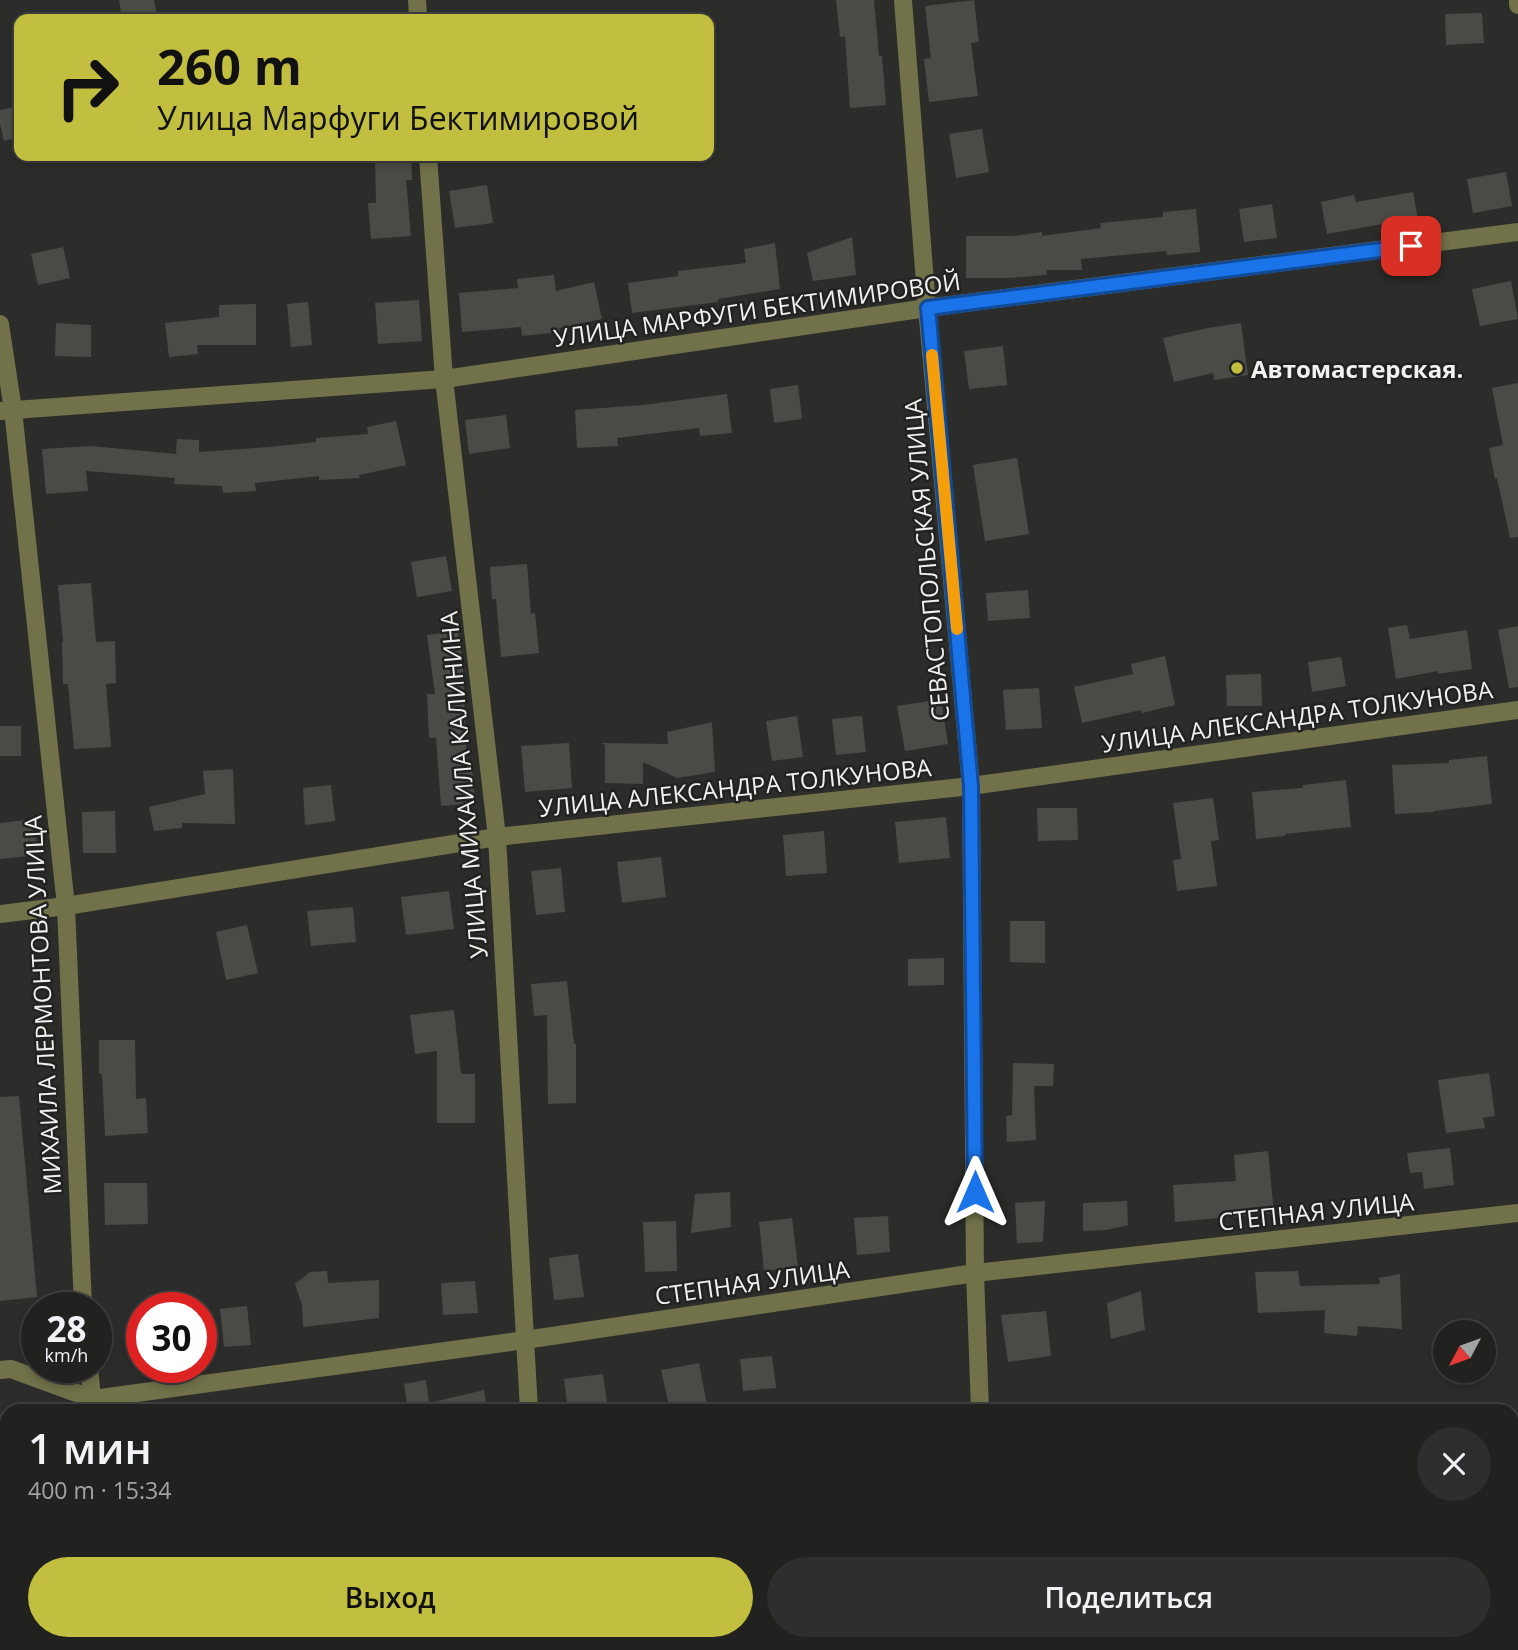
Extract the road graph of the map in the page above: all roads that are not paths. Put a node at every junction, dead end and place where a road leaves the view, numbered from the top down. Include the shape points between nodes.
1 (903, 0) edge
2 (428, 161) edge
3 (1518, 232) edge
4 (928, 308) junction
5 (0, 324) edge
6 (444, 379) junction
7 (7, 411) edge
8 (1518, 710) edge
9 (971, 786) junction
10 (497, 836) junction
11 (66, 906) junction
12 (0, 914) edge
13 (1518, 1213) edge
14 (975, 1273) junction
15 (82, 1292) edge
16 (525, 1340) junction
17 (0, 1370) edge
18 (91, 1383) edge
19 (91, 1404) edge
20 (93, 1404) edge
21 (100, 1404) edge
22 (529, 1404) edge
23 (980, 1404) edge

1 - 4 street, СЕВАСТОПОЛЬСКАЯ УЛИЦА
2 - 6 street, УЛИЦА МИХАИЛА КАЛИНИНА
3 - 4 street, УЛИЦА МАРФУГИ БЕКТИМИРОВОЙ
4 - 6 street, УЛИЦА МАРФУГИ БЕКТИМИРОВОЙ
4 - 9 street, СЕВАСТОПОЛЬСКАЯ УЛИЦА
5 - 7 street, МИХАИЛА ЛЕРМОНТОВА УЛИЦА
6 - 7 street, УЛИЦА МАРФУГИ БЕКТИМИРОВОЙ
6 - 10 street, УЛИЦА МИХАИЛА КАЛИНИНА
7 - 11 street, МИХАИЛА ЛЕРМОНТОВА УЛИЦА
8 - 9 street, УЛИЦА АЛЕКСАНДРА ТОЛКУНОВА
9 - 10 street, УЛИЦА АЛЕКСАНДРА ТОЛКУНОВА
9 - 14 street, СЕВАСТОПОЛЬСКАЯ УЛИЦА
10 - 11 street, УЛИЦА АЛЕКСАНДРА ТОЛКУНОВА
10 - 16 street, УЛИЦА МИХАИЛА КАЛИНИНА
11 - 12 street, УЛИЦА АЛЕКСАНДРА ТОЛКУНОВА
11 - 15 street, МИХАИЛА ЛЕРМОНТОВА УЛИЦА
13 - 14 street, СТЕПНАЯ УЛИЦА
14 - 16 street, СТЕПНАЯ УЛИЦА
14 - 23 street, СЕВАСТОПОЛЬСКАЯ УЛИЦА
16 - 21 street, СТЕПНАЯ УЛИЦА
16 - 22 street, УЛИЦА МИХАИЛА КАЛИНИНА
17 - 19 street, СТЕПНАЯ УЛИЦА via 11,1369
18 - 20 street

